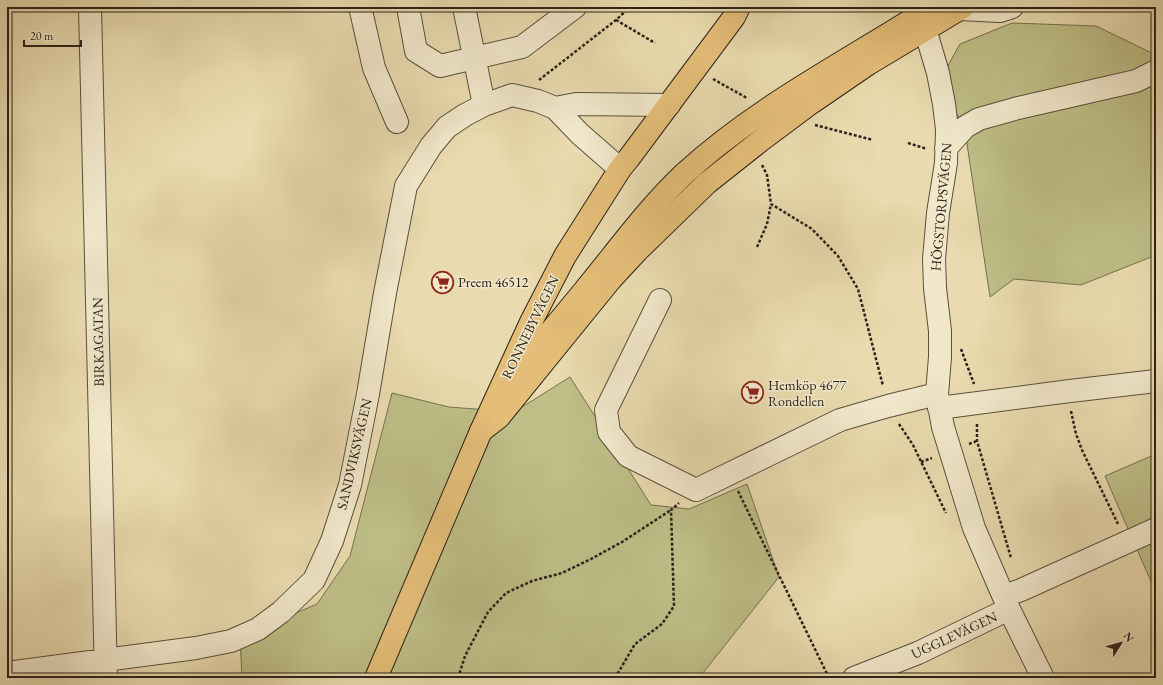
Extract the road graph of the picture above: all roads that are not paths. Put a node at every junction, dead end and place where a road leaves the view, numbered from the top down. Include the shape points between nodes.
1 (90, 7) edge
2 (361, 7) edge
3 (408, 7) edge
4 (464, 7) edge
5 (575, 7) edge
6 (739, 7) edge
7 (1012, 7) edge
8 (921, 8) edge
9 (962, 8) edge
10 (474, 58) junction
11 (1156, 71) edge
12 (484, 105) junction
13 (669, 105) junction
14 (555, 108) junction
15 (397, 122) dead end
16 (946, 148) junction
17 (620, 169) junction
18 (660, 300) dead end
19 (1156, 369) edge
20 (1146, 383) edge
21 (498, 394) junction
22 (938, 401) junction
23 (481, 431) junction
24 (1156, 529) edge
25 (1006, 602) junction
26 (106, 669) edge
27 (7, 673) edge
28 (376, 678) edge
29 (854, 678) edge
30 (1044, 678) edge

1 - 26 street, BIRKAGATAN
2 - 15 street via 374,68
3 - 10 street via 416,51 440,66
4 - 10 street
5 - 10 street via 522,47
6 - 13 main road, RONNEBYVÄGEN
7 - 9 street via 1000,11
8 - 16 street, HÖGSTORPSVÄGEN via 944,104
8 - 21 main road via 891,33 770,107 725,139 684,174 658,201
9 - 23 main road via 868,64 811,103 707,183 611,279 499,417
10 - 12 street
11 - 16 street via 1136,81 979,119 965,127
12 - 14 street, SANDVIKSVÄGEN via 512,95 538,100
12 - 26 street, SANDVIKSVÄGEN via 447,127 431,146 406,186 350,485 332,541 314,580 281,612 258,629 231,641
13 - 14 street via 576,104
13 - 17 main road, RONNEBYVÄGEN
14 - 17 street
16 - 22 street, HÖGSTORPSVÄGEN via 934,259 940,331
17 - 21 main road, RONNEBYVÄGEN via 565,256
18 - 22 street via 606,410 609,432 628,456 696,490 840,420 888,406
19 - 20 street
20 - 22 street
21 - 23 main road, RONNEBYVÄGEN
22 - 25 street, HÖGSTORPSVÄGEN via 943,427 974,528
23 - 28 main road, RONNEBYVÄGEN
24 - 25 street via 1021,590
25 - 29 street, UGGLEVÄGEN via 918,653
25 - 30 street, HÖGSTORPSVÄGEN
26 - 27 street, SANDVIKSVÄGEN

